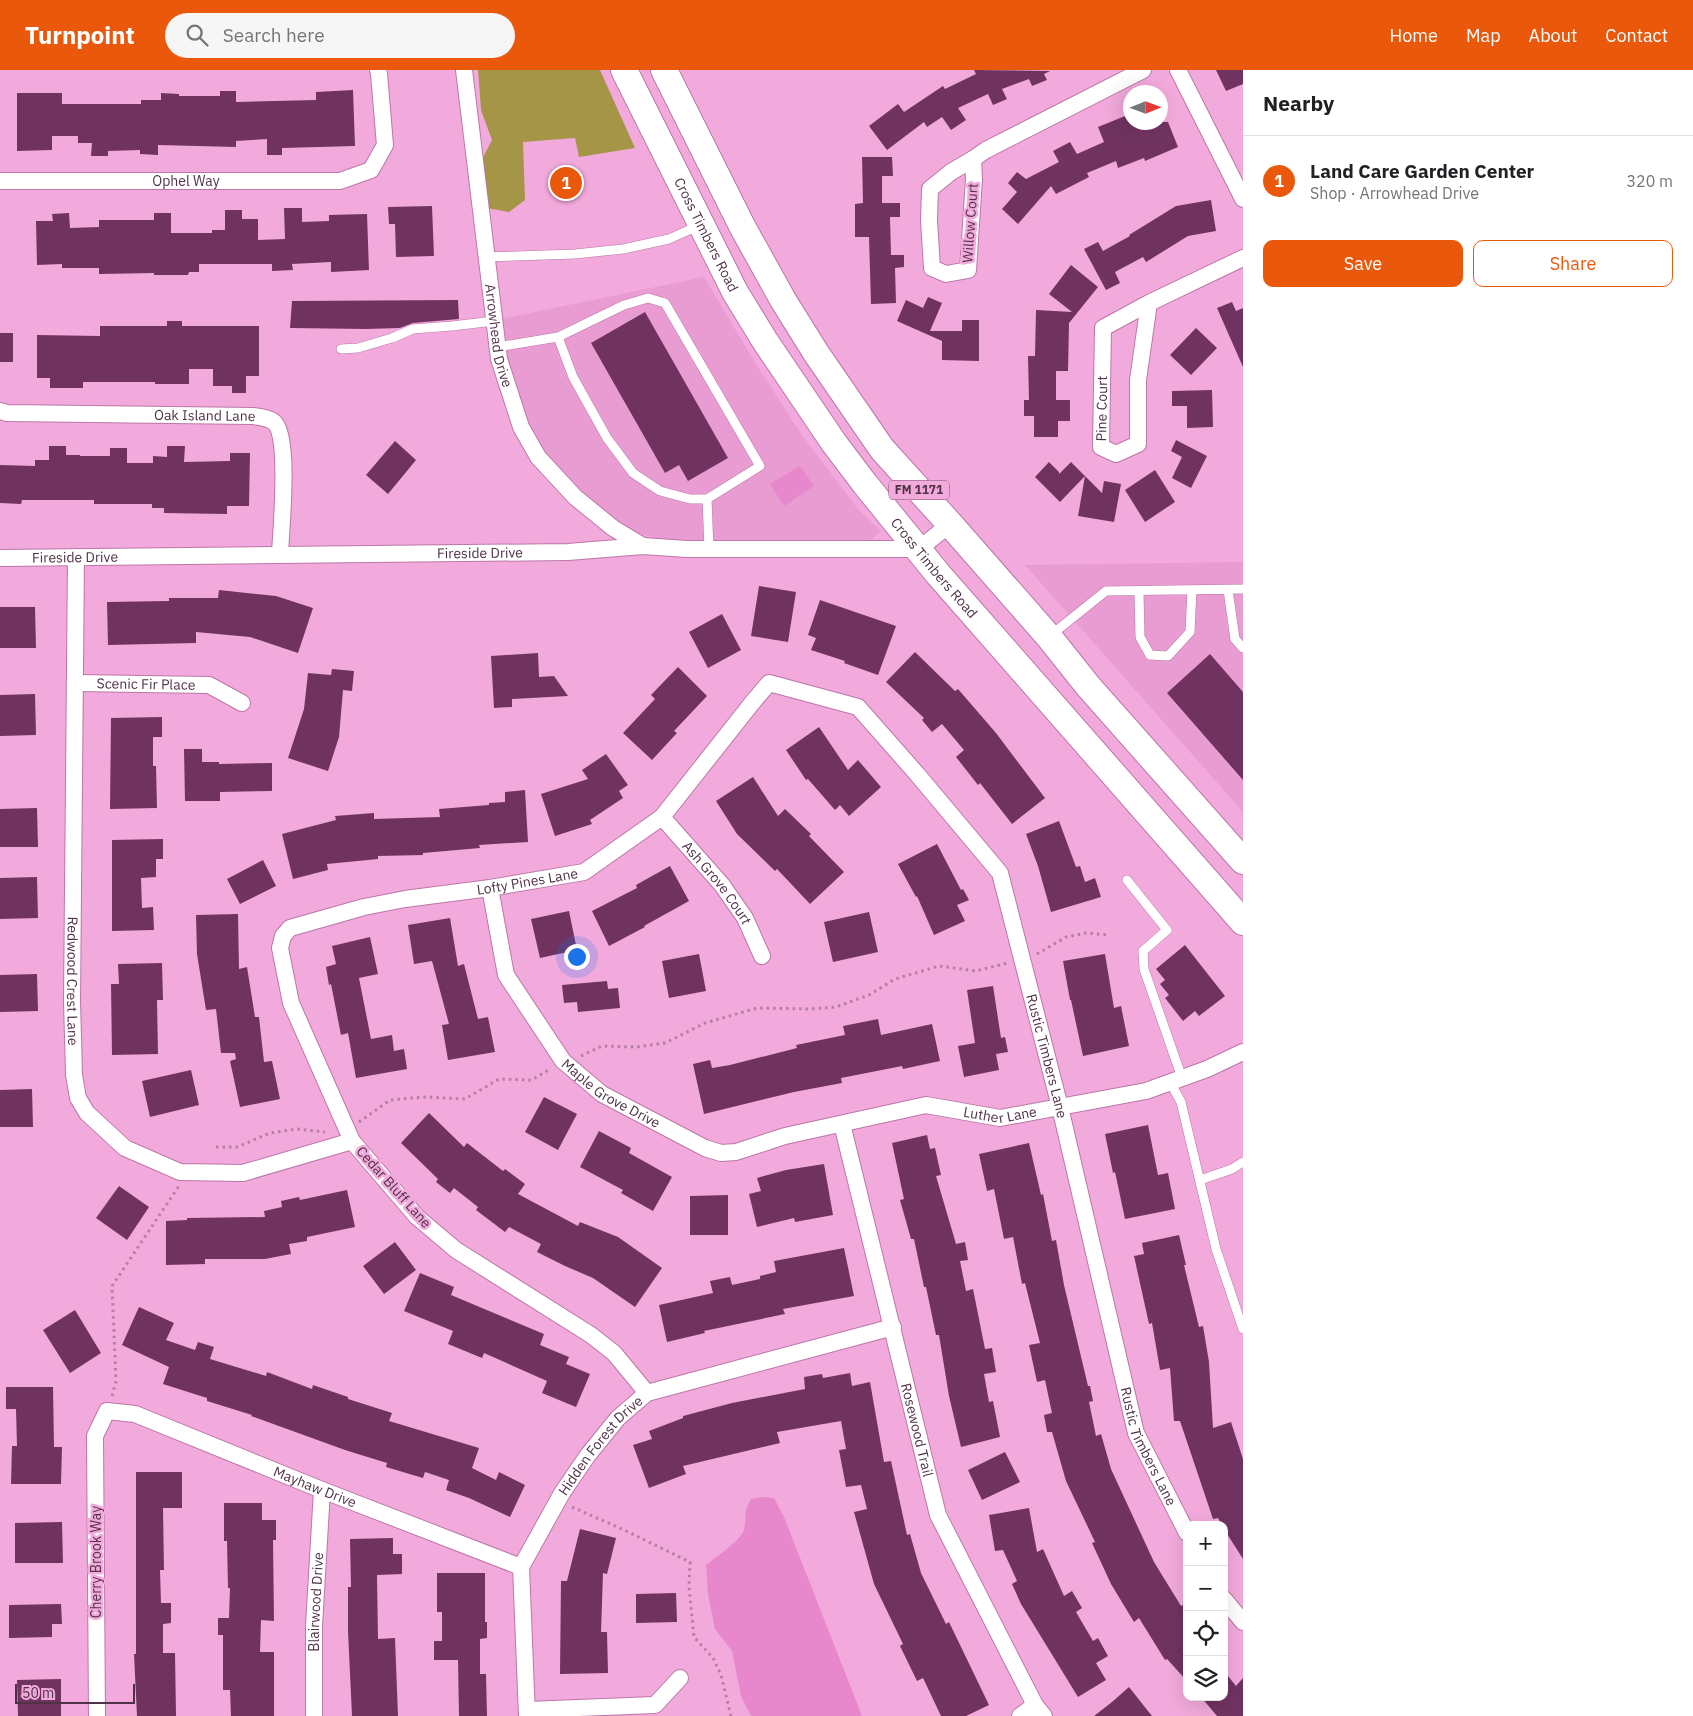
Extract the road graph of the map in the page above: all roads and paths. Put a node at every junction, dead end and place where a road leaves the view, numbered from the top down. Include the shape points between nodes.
1 (378, 70) edge
2 (464, 70) edge
3 (624, 70) edge
4 (664, 70) edge
5 (1143, 70) edge
6 (1178, 70) edge
7 (973, 159) junction
8 (0, 181) edge
9 (1243, 198) edge
10 (700, 225) junction
11 (486, 257) junction
12 (1243, 258) edge
13 (1149, 303) junction
14 (494, 320) junction
15 (558, 337) junction
16 (497, 347) junction
17 (341, 349) dead end
18 (0, 412) edge
19 (707, 499) junction
20 (950, 524) junction
21 (642, 546) junction
22 (709, 549) junction
23 (919, 549) junction
24 (280, 554) junction
25 (76, 557) junction
26 (0, 558) edge
27 (1243, 589) edge
28 (1139, 590) junction
29 (1192, 590) junction
30 (1228, 590) junction
31 (1048, 637) junction
32 (1243, 648) edge
33 (76, 683) junction
34 (769, 683) joint
35 (242, 703) dead end
36 (662, 817) junction
37 (1243, 862) edge
38 (1127, 880) dead end
39 (490, 888) junction
40 (1243, 922) edge
41 (1109, 935) dead end
42 (280, 948) joint
43 (762, 956) dead end
44 (1022, 959) junction
45 (1242, 1054) edge
46 (564, 1061) junction
47 (1176, 1080) junction
48 (1060, 1107) junction
49 (842, 1124) junction
50 (349, 1134) junction
51 (216, 1147) dead end
52 (1243, 1162) edge
53 (180, 1172) junction
54 (1200, 1180) junction
55 (893, 1327) junction
56 (1243, 1329) edge
57 (647, 1393) junction
58 (107, 1411) junction
59 (322, 1490) junction
60 (558, 1499) junction
61 (1183, 1524) edge
62 (521, 1567) junction
63 (1228, 1604) edge
64 (1243, 1622) edge
65 (680, 1678) dead end
66 (1040, 1710) edge
67 (527, 1713) edge
68 (97, 1716) edge
69 (314, 1716) edge
70 (731, 1716) edge
71 (1020, 1716) edge

1 - 8 street, Ophel Way via 385,146 372,170 340,181
2 - 11 street, Arrowhead Drive
3 - 10 main road, Cross Timbers Road / FM 1171
4 - 20 main road, FM 1171 via 742,226 816,353 882,449
5 - 7 street, Willow Court
6 - 9 street
7 - 7 street, Willow Court via 968,270 946,274 932,268 930,190
10 - 11 lane via 669,240 623,249
10 - 23 main road, Cross Timbers Road / FM 1171 via 735,292 834,443
11 - 14 street, Arrowhead Drive
12 - 13 street, Pine Court
13 - 13 street, Pine Court via 1138,380 1138,444 1116,454 1101,447 1103,328
14 - 16 street, Arrowhead Drive
14 - 17 lane via 413,329 358,348
15 - 16 lane
15 - 19 lane via 573,377 607,438 633,473 660,491 690,499
15 - 19 lane via 624,305 648,298 665,303 760,466
16 - 21 street, Arrowhead Drive via 521,427 538,457 575,497 613,528
18 - 24 street, Oak Island Lane via 254,416 274,422 281,433 283,451
19 - 22 lane
20 - 23 street
20 - 31 main road, FM 1171
21 - 22 street, Fireside Drive
21 - 24 street, Fireside Drive via 568,552
22 - 23 street, Fireside Drive
23 - 40 main road, Cross Timbers Road / FM 1171
24 - 25 street, Fireside Drive
25 - 26 street, Fireside Drive
25 - 33 street, Redwood Crest Lane
27 - 30 lane
28 - 29 lane
28 - 29 lane via 1140,637 1150,655 1168,656 1190,632
28 - 31 lane via 1106,591
29 - 30 lane
30 - 32 lane via 1236,639
31 - 37 main road, FM 1171
33 - 35 street, Scenic Fir Place via 209,686
33 - 53 street, Redwood Crest Lane via 72,1001 74,1076 78,1098 86,1114 125,1148
34 - 36 street, Lofty Pines Lane
34 - 44 street, Rustic Timbers Lane via 858,707 1000,873
36 - 39 street, Lofty Pines Lane via 584,872
36 - 43 street, Ash Grove Court via 722,885 745,918
38 - 47 lane via 1167,930 1143,951 1144,969
39 - 42 street, Lofty Pines Lane via 405,899 306,923 290,928 283,936
39 - 46 street, Maple Grove Drive via 506,975
41 - 44 path via 1086,932 1066,937 1041,953
42 - 50 street, Cedar Bluff Lane via 291,1003
44 - 46 path via 976,971 939,966 895,979 869,996 836,1007 757,1008 704,1023 665,1043 636,1047 602,1046
44 - 48 street, Rustic Timbers Lane
45 - 47 street, Luther Lane
46 - 49 street, Maple Grove Drive via 602,1094 705,1148 721,1153 736,1152 785,1136
46 - 50 path via 532,1080 499,1079 465,1098 390,1100
47 - 48 street, Luther Lane via 1146,1091
47 - 54 lane
48 - 49 street, Luther Lane via 1000,1118 926,1105
48 - 61 street, Rustic Timbers Lane via 1136,1433
49 - 55 street, Rosewood Trail
50 - 51 path via 297,1129 270,1132 237,1147
50 - 53 street, Redwood Crest Lane via 243,1173
50 - 57 street, Cedar Bluff Lane via 418,1217 456,1250 592,1335 614,1353
52 - 54 lane via 1232,1170
53 - 58 path via 180,1184 112,1286 116,1381
54 - 56 lane via 1216,1249
55 - 57 street, Hidden Forest Drive
55 - 66 street, Rosewood Trail via 938,1514
57 - 60 street, Hidden Forest Drive via 618,1418
58 - 59 street, Mayhaw Drive via 134,1414
58 - 68 street, Cherry Brook Way via 95,1436
59 - 62 street, Mayhaw Drive
59 - 69 street, Blairwood Drive via 314,1626
60 - 62 street, Hidden Forest Drive
60 - 70 path via 690,1562 694,1637 713,1658 721,1675
62 - 67 street
63 - 64 street
65 - 67 street via 655,1705
66 - 71 street

